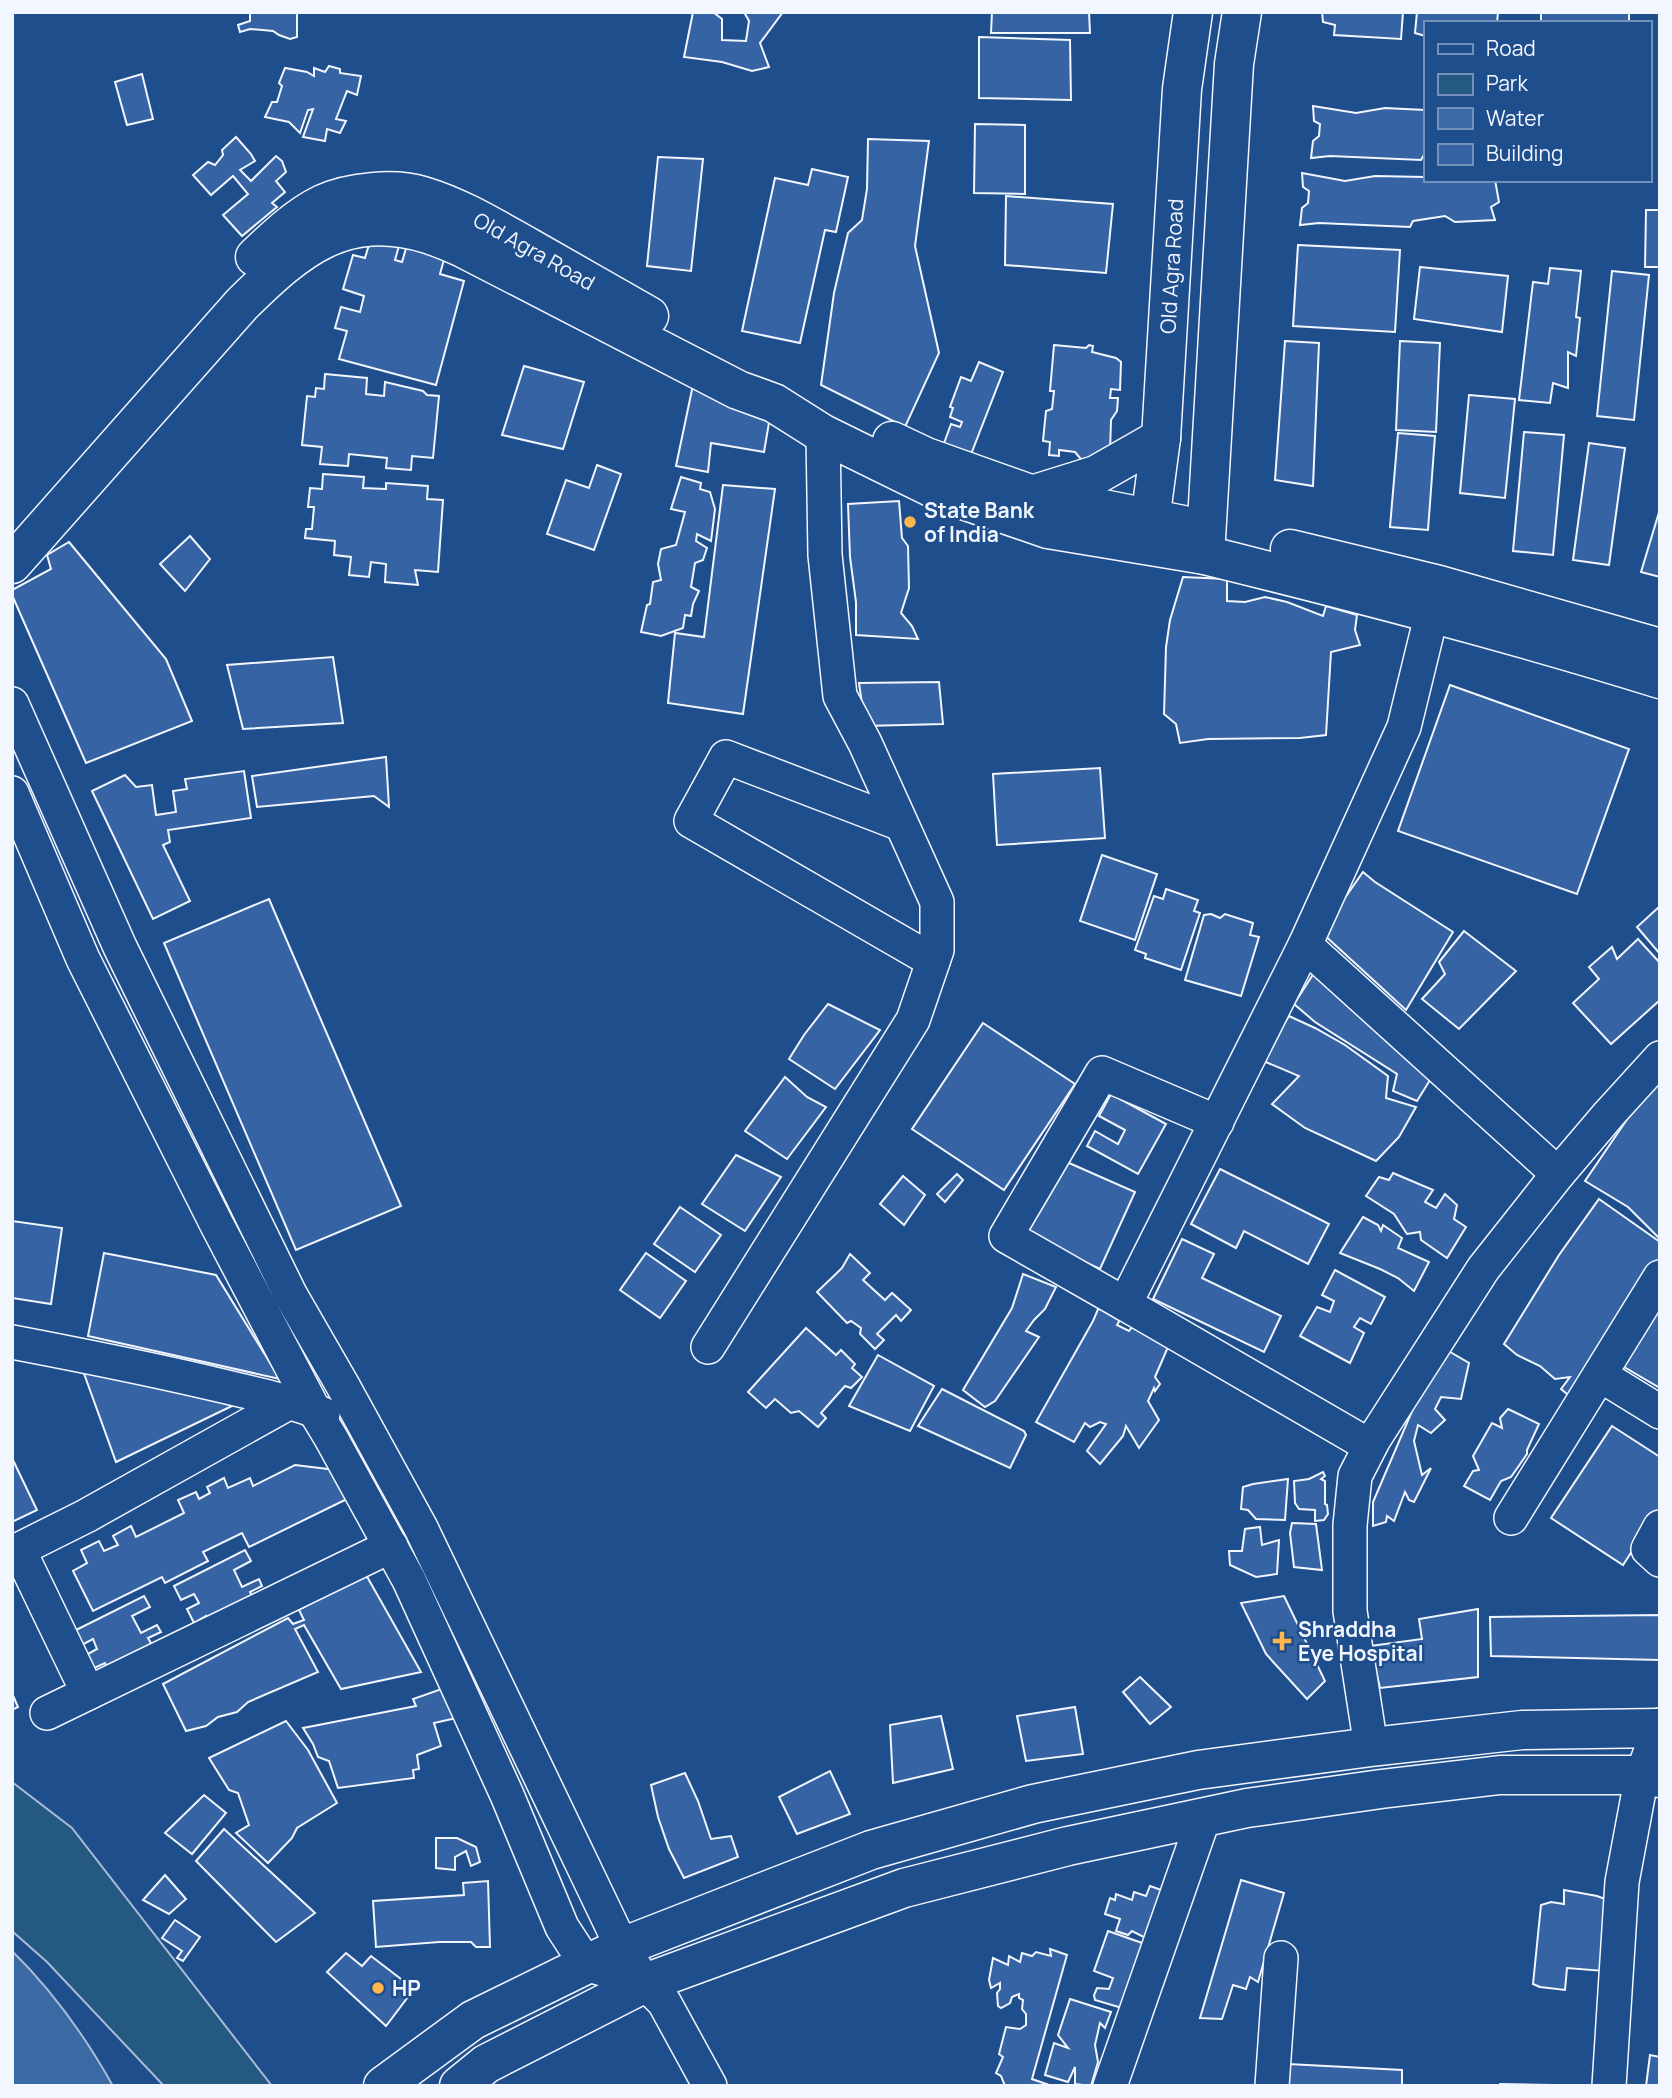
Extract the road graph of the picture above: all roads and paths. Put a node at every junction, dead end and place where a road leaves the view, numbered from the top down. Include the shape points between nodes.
1 (1193, 12) edge
2 (1242, 12) edge
3 (744, 381) junction
4 (823, 434) junction
5 (1161, 438) junction
6 (1033, 495) junction
7 (12, 526) edge
8 (1148, 533) junction
9 (1206, 542) junction
10 (12, 564) edge
11 (1435, 598) junction
12 (1660, 648) edge
13 (1660, 679) edge
14 (12, 704) edge
15 (12, 793) edge
16 (901, 824) junction
17 (1305, 945) junction
18 (933, 961) junction
19 (1660, 1058) edge
20 (1217, 1122) junction
21 (1558, 1174) junction
22 (1660, 1277) edge
23 (1125, 1304) junction
24 (12, 1342) edge
25 (708, 1347) dead end
26 (1600, 1375) junction
27 (302, 1406) junction
28 (1660, 1412) edge
29 (368, 1431) junction
30 (1370, 1446) junction
31 (1511, 1518) dead end
32 (1660, 1527) edge
33 (391, 1546) junction
34 (16, 1551) edge
35 (1660, 1560) edge
36 (88, 1693) junction
37 (47, 1713) dead end
38 (1659, 1727) edge
39 (1371, 1747) junction
40 (1651, 1777) edge
41 (1204, 1817) junction
42 (622, 1947) junction
43 (1281, 1958) dead end
44 (586, 1964) junction
45 (645, 1983) junction
46 (383, 2086) edge
47 (459, 2086) edge
48 (710, 2086) edge
49 (1110, 2086) edge
50 (1272, 2086) edge
51 (1609, 2086) edge

1 - 5 main road, Old Agra Road via 1182,89
2 - 9 main road via 1234,64
3 - 4 main road, Old Agra Road
3 - 6 main road, Old Agra Road via 926,457
3 - 7 main road, Old Agra Road via 473,216 421,195 384,192 348,197 323,204 293,224 225,285
3 - 10 main road, Old Agra Road via 428,234 394,227 340,231 304,248 242,304
4 - 8 main road, Old Agra Road via 943,493 1048,529
4 - 16 street via 825,555 840,696
5 - 6 main road via 1096,475
5 - 8 main road, Old Agra Road
6 - 8 main road, Old Agra Road
8 - 9 main road, Old Agra Road
9 - 11 main road, Old Agra Road
11 - 12 main road
11 - 13 main road via 1565,649
11 - 17 street via 1404,727
14 - 29 street via 120,947 290,1294
15 - 27 street via 83,959
16 - 18 street via 937,902
16 - 18 street via 726,757 691,821
17 - 20 street
17 - 21 street
18 - 25 street via 913,1020
19 - 21 street
20 - 23 street
20 - 23 street via 1102,1073 1006,1237
21 - 30 street via 1483,1269
22 - 26 street
23 - 30 street
24 - 27 street
26 - 28 street
26 - 31 street
27 - 29 street
27 - 33 street
27 - 34 street
29 - 42 street via 421,1528
30 - 39 street via 1355,1476 1350,1611
32 - 35 street via 1648,1549
33 - 36 street
33 - 44 street via 507,1795 562,1927
34 - 36 street
36 - 37 street
38 - 39 main road via 1522,1730
38 - 40 street
39 - 42 main road via 1198,1770 1033,1804 872,1850
40 - 41 main road via 1500,1775
40 - 51 street via 1622,1882
41 - 45 main road via 904,1888
41 - 49 street
42 - 44 main road
42 - 45 street
43 - 50 street
44 - 45 street
44 - 46 main road via 473,2020
45 - 47 main road via 486,2064
45 - 48 street via 664,2003

